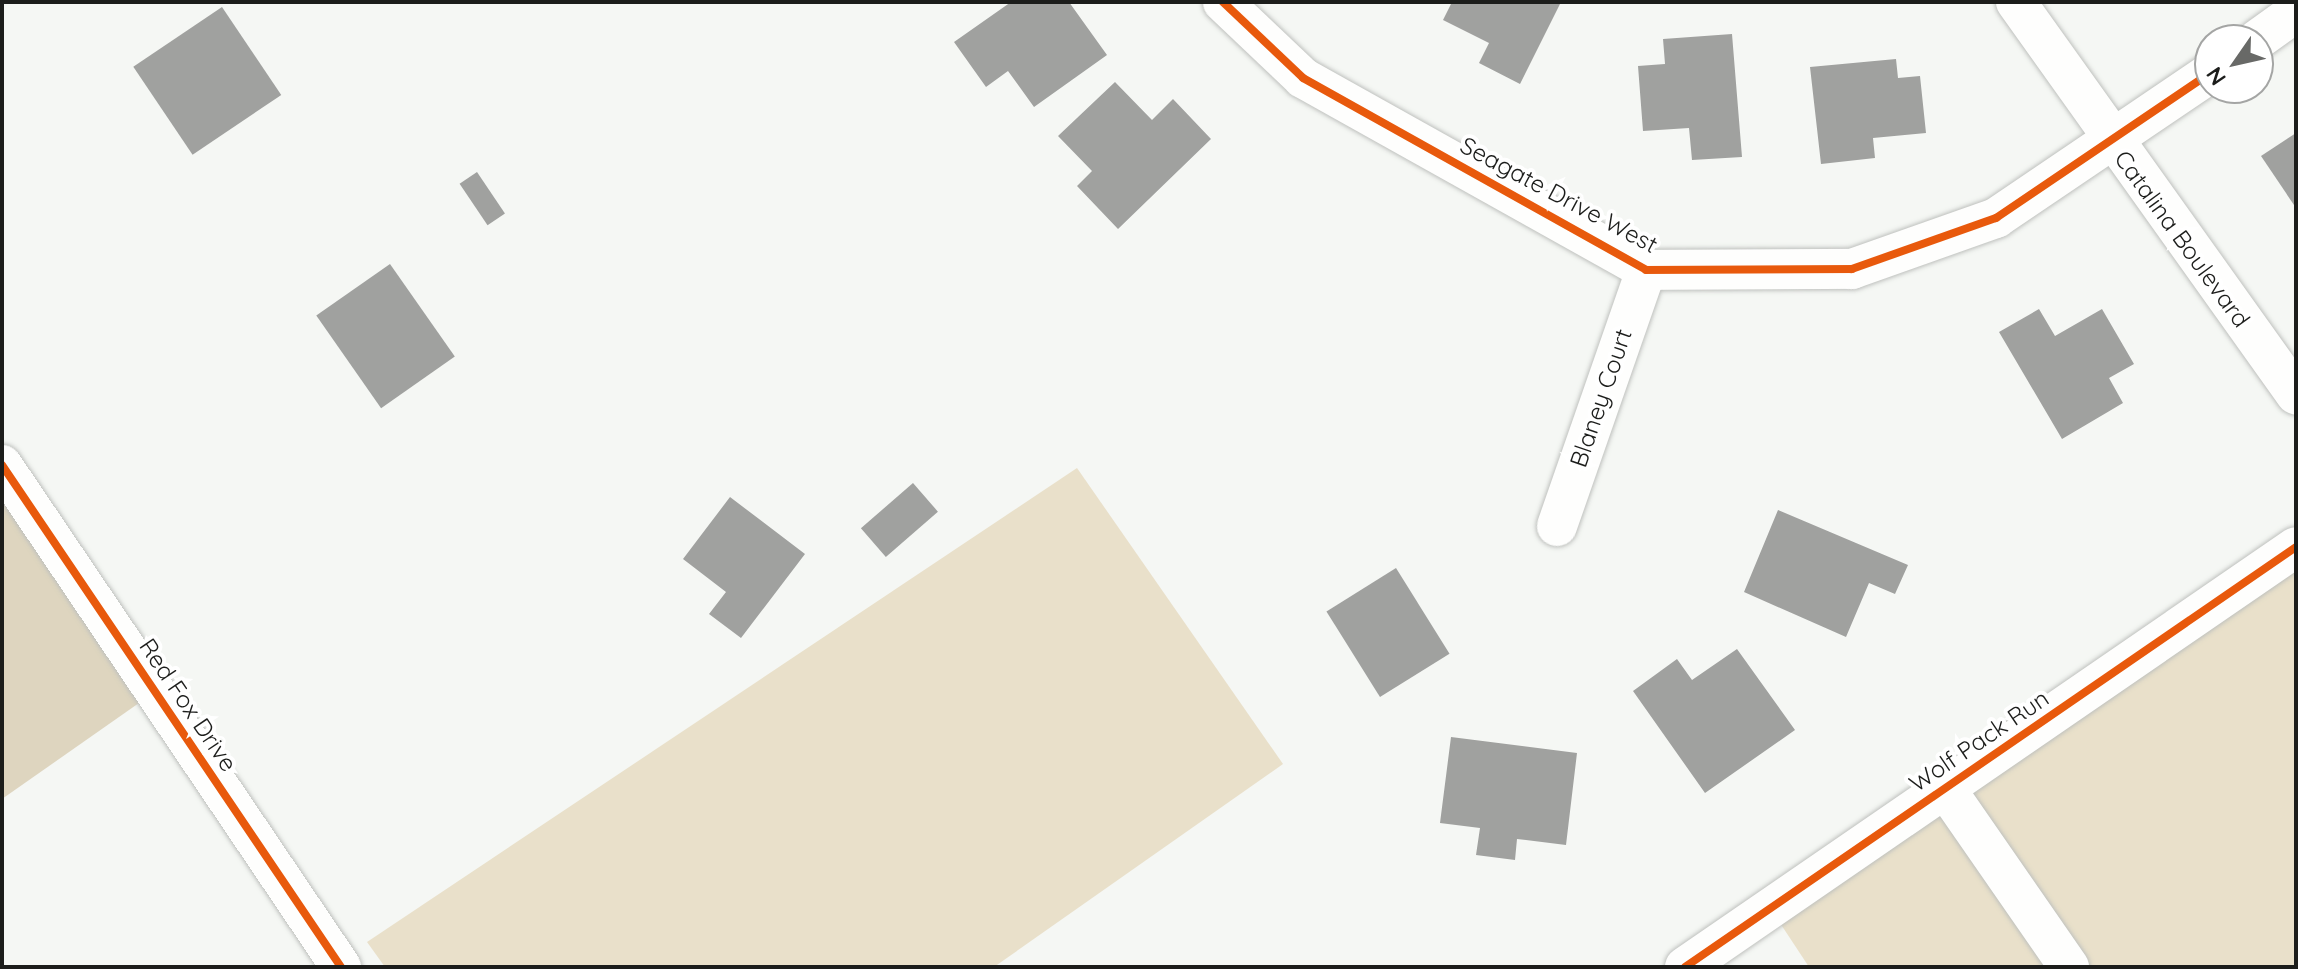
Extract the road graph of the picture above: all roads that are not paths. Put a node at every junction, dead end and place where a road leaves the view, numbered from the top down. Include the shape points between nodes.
1 (1223, 2) edge
2 (2016, 2) edge
3 (2296, 12) edge
4 (2274, 28) edge
5 (2194, 84) edge
6 (2112, 143) junction
7 (1646, 270) junction
8 (2296, 394) edge
9 (2, 465) edge
10 (1557, 526) dead end
11 (2296, 547) edge
12 (1945, 788) junction
13 (341, 967) edge
14 (1685, 967) edge
15 (2069, 967) edge

1 - 7 street, Seagate Drive West via 1303,78
2 - 6 street, Catalina Boulevard
3 - 4 street
5 - 6 street, Seagate Drive West
6 - 7 street, Seagate Drive West via 1996,218 1852,269
6 - 8 street, Catalina Boulevard
7 - 10 street, Blaney Court
9 - 13 street, Red Fox Drive
11 - 12 street, Wolf Pack Run
12 - 14 street, Wolf Pack Run
12 - 15 street

